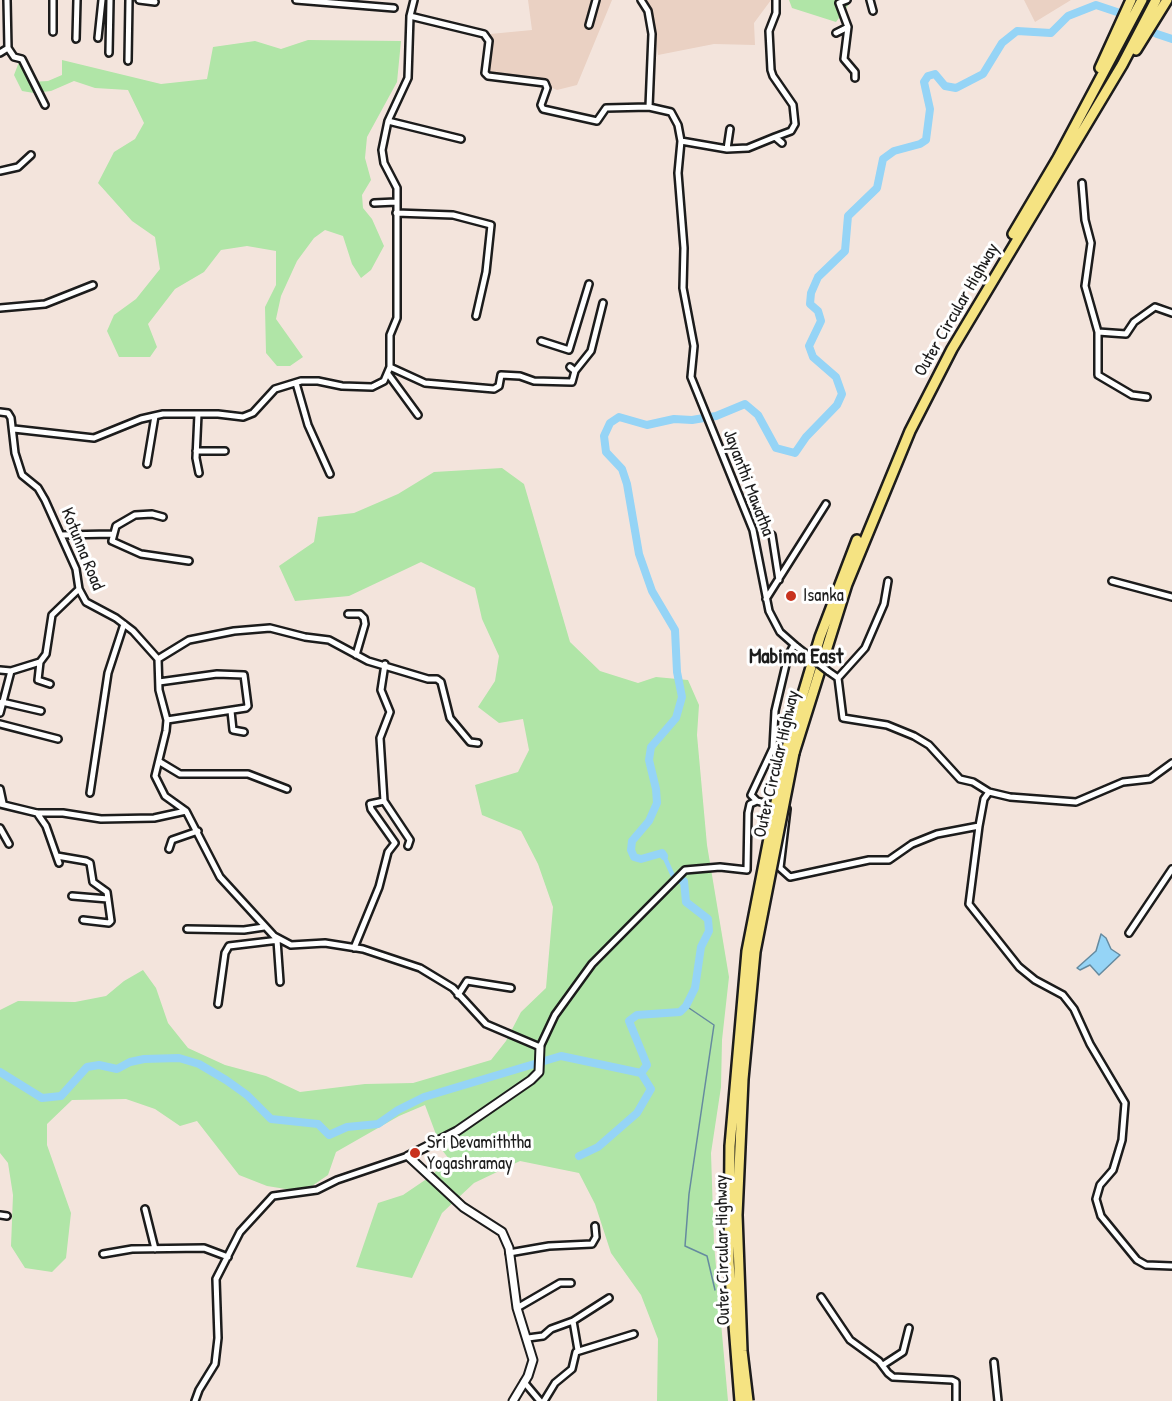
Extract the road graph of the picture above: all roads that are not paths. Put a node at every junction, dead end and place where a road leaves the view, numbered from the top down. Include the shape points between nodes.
1 (7, 0) edge
2 (53, 0) edge
3 (77, 0) edge
4 (102, 0) edge
5 (110, 0) edge
6 (129, 0) edge
7 (139, 0) edge
8 (296, 0) edge
9 (414, 0) edge
10 (596, 0) edge
11 (641, 0) edge
12 (776, 0) edge
13 (847, 0) edge
14 (870, 0) edge
15 (1131, 0) edge
16 (1142, 0) edge
17 (1156, 0) edge
18 (1167, 0) edge
19 (839, 1) edge
20 (155, 2) dead end
21 (394, 8) dead end
22 (873, 11) dead end
23 (410, 16) junction
24 (589, 25) dead end
25 (848, 27) junction
26 (53, 32) dead end
27 (836, 33) dead end
28 (99, 38) dead end
29 (76, 39) dead end
30 (8, 48) junction
31 (0, 53) edge
32 (109, 53) dead end
33 (128, 61) dead end
34 (855, 78) dead end
35 (45, 105) dead end
36 (649, 107) junction
37 (1084, 120) junction
38 (388, 121) junction
39 (730, 129) dead end
40 (775, 137) junction
41 (461, 139) dead end
42 (681, 141) junction
43 (782, 143) dead end
44 (727, 149) junction
45 (31, 155) dead end
46 (0, 171) edge
47 (1082, 183) dead end
48 (396, 202) junction
49 (374, 203) dead end
50 (396, 213) junction
51 (589, 284) dead end
52 (93, 285) dead end
53 (603, 303) dead end
54 (0, 308) edge
55 (1172, 313) edge
56 (476, 316) dead end
57 (1098, 332) junction
58 (541, 341) dead end
59 (390, 367) junction
60 (388, 374) junction
61 (296, 383) junction
62 (1147, 397) dead end
63 (0, 412) edge
64 (198, 414) junction
65 (418, 415) dead end
66 (155, 416) junction
67 (14, 429) junction
68 (196, 451) junction
69 (225, 451) dead end
70 (147, 464) dead end
71 (200, 473) dead end
72 (330, 474) dead end
73 (826, 504) dead end
74 (163, 517) dead end
75 (112, 534) junction
76 (61, 535) junction
77 (772, 535) dead end
78 (189, 561) dead end
79 (779, 580) junction
80 (888, 581) dead end
81 (1112, 581) dead end
82 (79, 589) junction
83 (1172, 597) edge
84 (766, 599) junction
85 (348, 614) dead end
86 (124, 624) junction
87 (795, 646) junction
88 (356, 655) junction
89 (158, 659) junction
90 (40, 662) junction
91 (385, 664) junction
92 (0, 670) edge
93 (11, 671) junction
94 (838, 678) junction
95 (159, 682) junction
96 (50, 684) dead end
97 (2, 702) junction
98 (41, 711) dead end
99 (231, 711) junction
100 (0, 713) edge
101 (166, 720) junction
102 (0, 724) edge
103 (244, 732) dead end
104 (58, 739) dead end
105 (478, 743) dead end
106 (790, 752) junction
107 (160, 762) junction
108 (1171, 767) edge
109 (0, 789) edge
110 (287, 789) dead end
111 (989, 792) junction
112 (90, 793) dead end
113 (384, 801) junction
114 (757, 801) junction
115 (2, 803) edge
116 (186, 811) junction
117 (37, 813) junction
118 (979, 826) junction
119 (0, 828) edge
120 (198, 831) junction
121 (9, 844) dead end
122 (408, 846) dead end
123 (169, 849) dead end
124 (57, 856) junction
125 (59, 863) dead end
126 (1172, 869) edge
127 (72, 896) dead end
128 (108, 898) junction
129 (83, 920) dead end
130 (264, 927) junction
131 (187, 928) dead end
132 (1128, 933) dead end
133 (278, 940) junction
134 (354, 948) junction
135 (280, 982) dead end
136 (511, 988) dead end
137 (458, 995) junction
138 (218, 1004) dead end
139 (541, 1050) junction
140 (408, 1156) junction
141 (145, 1209) dead end
142 (595, 1226) dead end
143 (155, 1248) junction
144 (509, 1253) junction
145 (103, 1254) dead end
146 (228, 1257) junction
147 (1172, 1266) edge
148 (571, 1283) dead end
149 (821, 1297) dead end
150 (609, 1298) dead end
151 (517, 1308) junction
152 (573, 1321) junction
153 (909, 1328) dead end
154 (634, 1334) dead end
155 (528, 1338) junction
156 (578, 1350) junction
157 (994, 1362) dead end
158 (883, 1365) junction
159 (524, 1383) junction
160 (195, 1401) edge
161 (513, 1401) edge
162 (542, 1401) edge
163 (740, 1401) edge
164 (748, 1401) edge
165 (956, 1401) edge
166 (998, 1401) edge

1 - 30 street
2 - 26 street
3 - 29 street
4 - 28 street
5 - 32 street
6 - 33 street
7 - 20 street
8 - 21 street
9 - 23 street
10 - 24 street
11 - 36 street via 648,11 652,34
12 - 40 street via 769,31 771,70 790,99 795,124 790,131
13 - 19 street
14 - 22 street
15 - 37 highway
16 - 37 highway, Outer Circular Highway
17 - 37 highway, Outer Circular Highway
18 - 37 highway
19 - 25 street
23 - 36 street via 484,34 489,41 485,73 545,83 548,88 543,109 594,121 600,120 606,108
23 - 38 street via 408,78
25 - 27 street
25 - 34 street via 844,59 855,72
30 - 31 street
30 - 35 street via 14,57 22,59
36 - 42 street, Jayanthi Mawatha via 670,112
37 - 106 highway, Outer Circular Highway via 942,366 871,512
38 - 41 street
38 - 48 street via 382,157 396,183
39 - 44 street
40 - 43 street
40 - 44 street via 748,148
42 - 44 street
42 - 84 street, Jayanthi Mawatha via 678,173 683,288 694,346 691,377 753,530
45 - 46 street via 18,167
47 - 57 street via 1091,243 1085,286
48 - 49 street
48 - 50 street
50 - 56 street via 453,215 491,225
50 - 59 street via 398,318 390,334
51 - 58 street via 569,350
52 - 54 street via 45,304
53 - 59 street via 591,351 572,369 572,382 501,375 499,386 494,389 425,383
55 - 57 street via 1155,307 1134,322 1126,334
57 - 62 street via 1098,375 1132,395
59 - 60 street
60 - 61 street via 372,387 318,381
60 - 65 street
61 - 64 street via 275,389 253,413 243,417
61 - 72 street via 308,425
63 - 67 street via 8,413
64 - 66 street via 176,412
64 - 68 street
66 - 67 street via 94,438
66 - 70 street
67 - 76 street, Kotunna Road via 15,453 22,475 38,488
68 - 69 street
68 - 71 street
73 - 79 street
74 - 75 street via 135,515 116,526
75 - 76 street
75 - 78 street via 112,541 121,547
76 - 82 street, Kotunna Road via 76,569
77 - 79 street
79 - 84 street
80 - 94 street via 884,604 865,648
81 - 83 street
82 - 86 street, Kotunna Road via 86,602
82 - 90 street via 52,615 46,654
84 - 87 street, Jayanthi Mawatha via 780,632
85 - 88 street via 364,618
86 - 89 street, Kotunna Road
86 - 112 street via 108,673
87 - 94 street, Jayanthi Mawatha, bridge
87 - 114 street via 788,656 775,711 773,748 751,795
88 - 89 street via 329,640 270,628 204,635
88 - 91 street
89 - 95 street
90 - 93 street
90 - 96 street via 38,680
91 - 105 street via 441,682 450,718 470,742
91 - 113 street via 381,690 390,712 380,738
92 - 93 street
93 - 97 street
94 - 111 street via 843,718 887,725 914,736 929,745 960,778
95 - 99 street via 241,673 248,706
95 - 101 street
97 - 98 street
97 - 100 street
99 - 101 street
99 - 103 street via 233,730
101 - 107 street
102 - 104 street
106 - 163 highway, Outer Circular Highway, bridge via 747,951 730,1146 729,1262
106 - 164 highway, Outer Circular Highway, bridge via 755,952 743,1079 738,1238
107 - 110 street via 180,774 248,774
107 - 116 street via 156,776 165,796
108 - 111 street via 1150,779 1123,782 1076,802
109 - 115 street
111 - 118 street
113 - 122 street via 410,840
113 - 134 street via 370,804 371,809 395,843 388,852
114 - 118 street via 787,809 780,868 790,877 870,860 889,860 912,844 938,834
114 - 139 street via 750,804 748,813 747,870 685,870 592,964 555,1015
115 - 117 street
116 - 117 street via 154,818 120,819
116 - 120 street
117 - 124 street
118 - 147 street via 969,904 1019,967 1063,995 1125,1103 1122,1140 1113,1170 1100,1185 1096,1199 1101,1216 1137,1260 1146,1265
119 - 121 street
120 - 123 street via 172,840
120 - 130 street via 220,877
124 - 125 street
124 - 128 street via 90,863 93,882 101,885
126 - 132 street
127 - 128 street
128 - 129 street via 109,923
130 - 131 street
130 - 133 street
133 - 134 street via 300,946 325,943
133 - 135 street
133 - 138 street via 229,946
134 - 137 street via 420,968
136 - 137 street via 467,981
137 - 139 street via 486,1024
139 - 140 street via 538,1072 531,1080 457,1131
140 - 144 street via 463,1207 502,1232
140 - 146 street via 317,1190 273,1196 240,1232
141 - 143 street
142 - 144 street via 592,1244
143 - 145 street
143 - 146 street via 204,1248
144 - 151 street
146 - 160 street via 216,1279 215,1364
148 - 151 street via 560,1283
149 - 158 street via 850,1340
150 - 152 street
151 - 155 street
152 - 155 street via 543,1336
152 - 156 street
153 - 158 street via 903,1352
154 - 156 street
155 - 159 street via 533,1360
156 - 162 street via 572,1369
157 - 166 street
158 - 165 street via 893,1377 952,1380 956,1382
159 - 161 street
159 - 162 street

